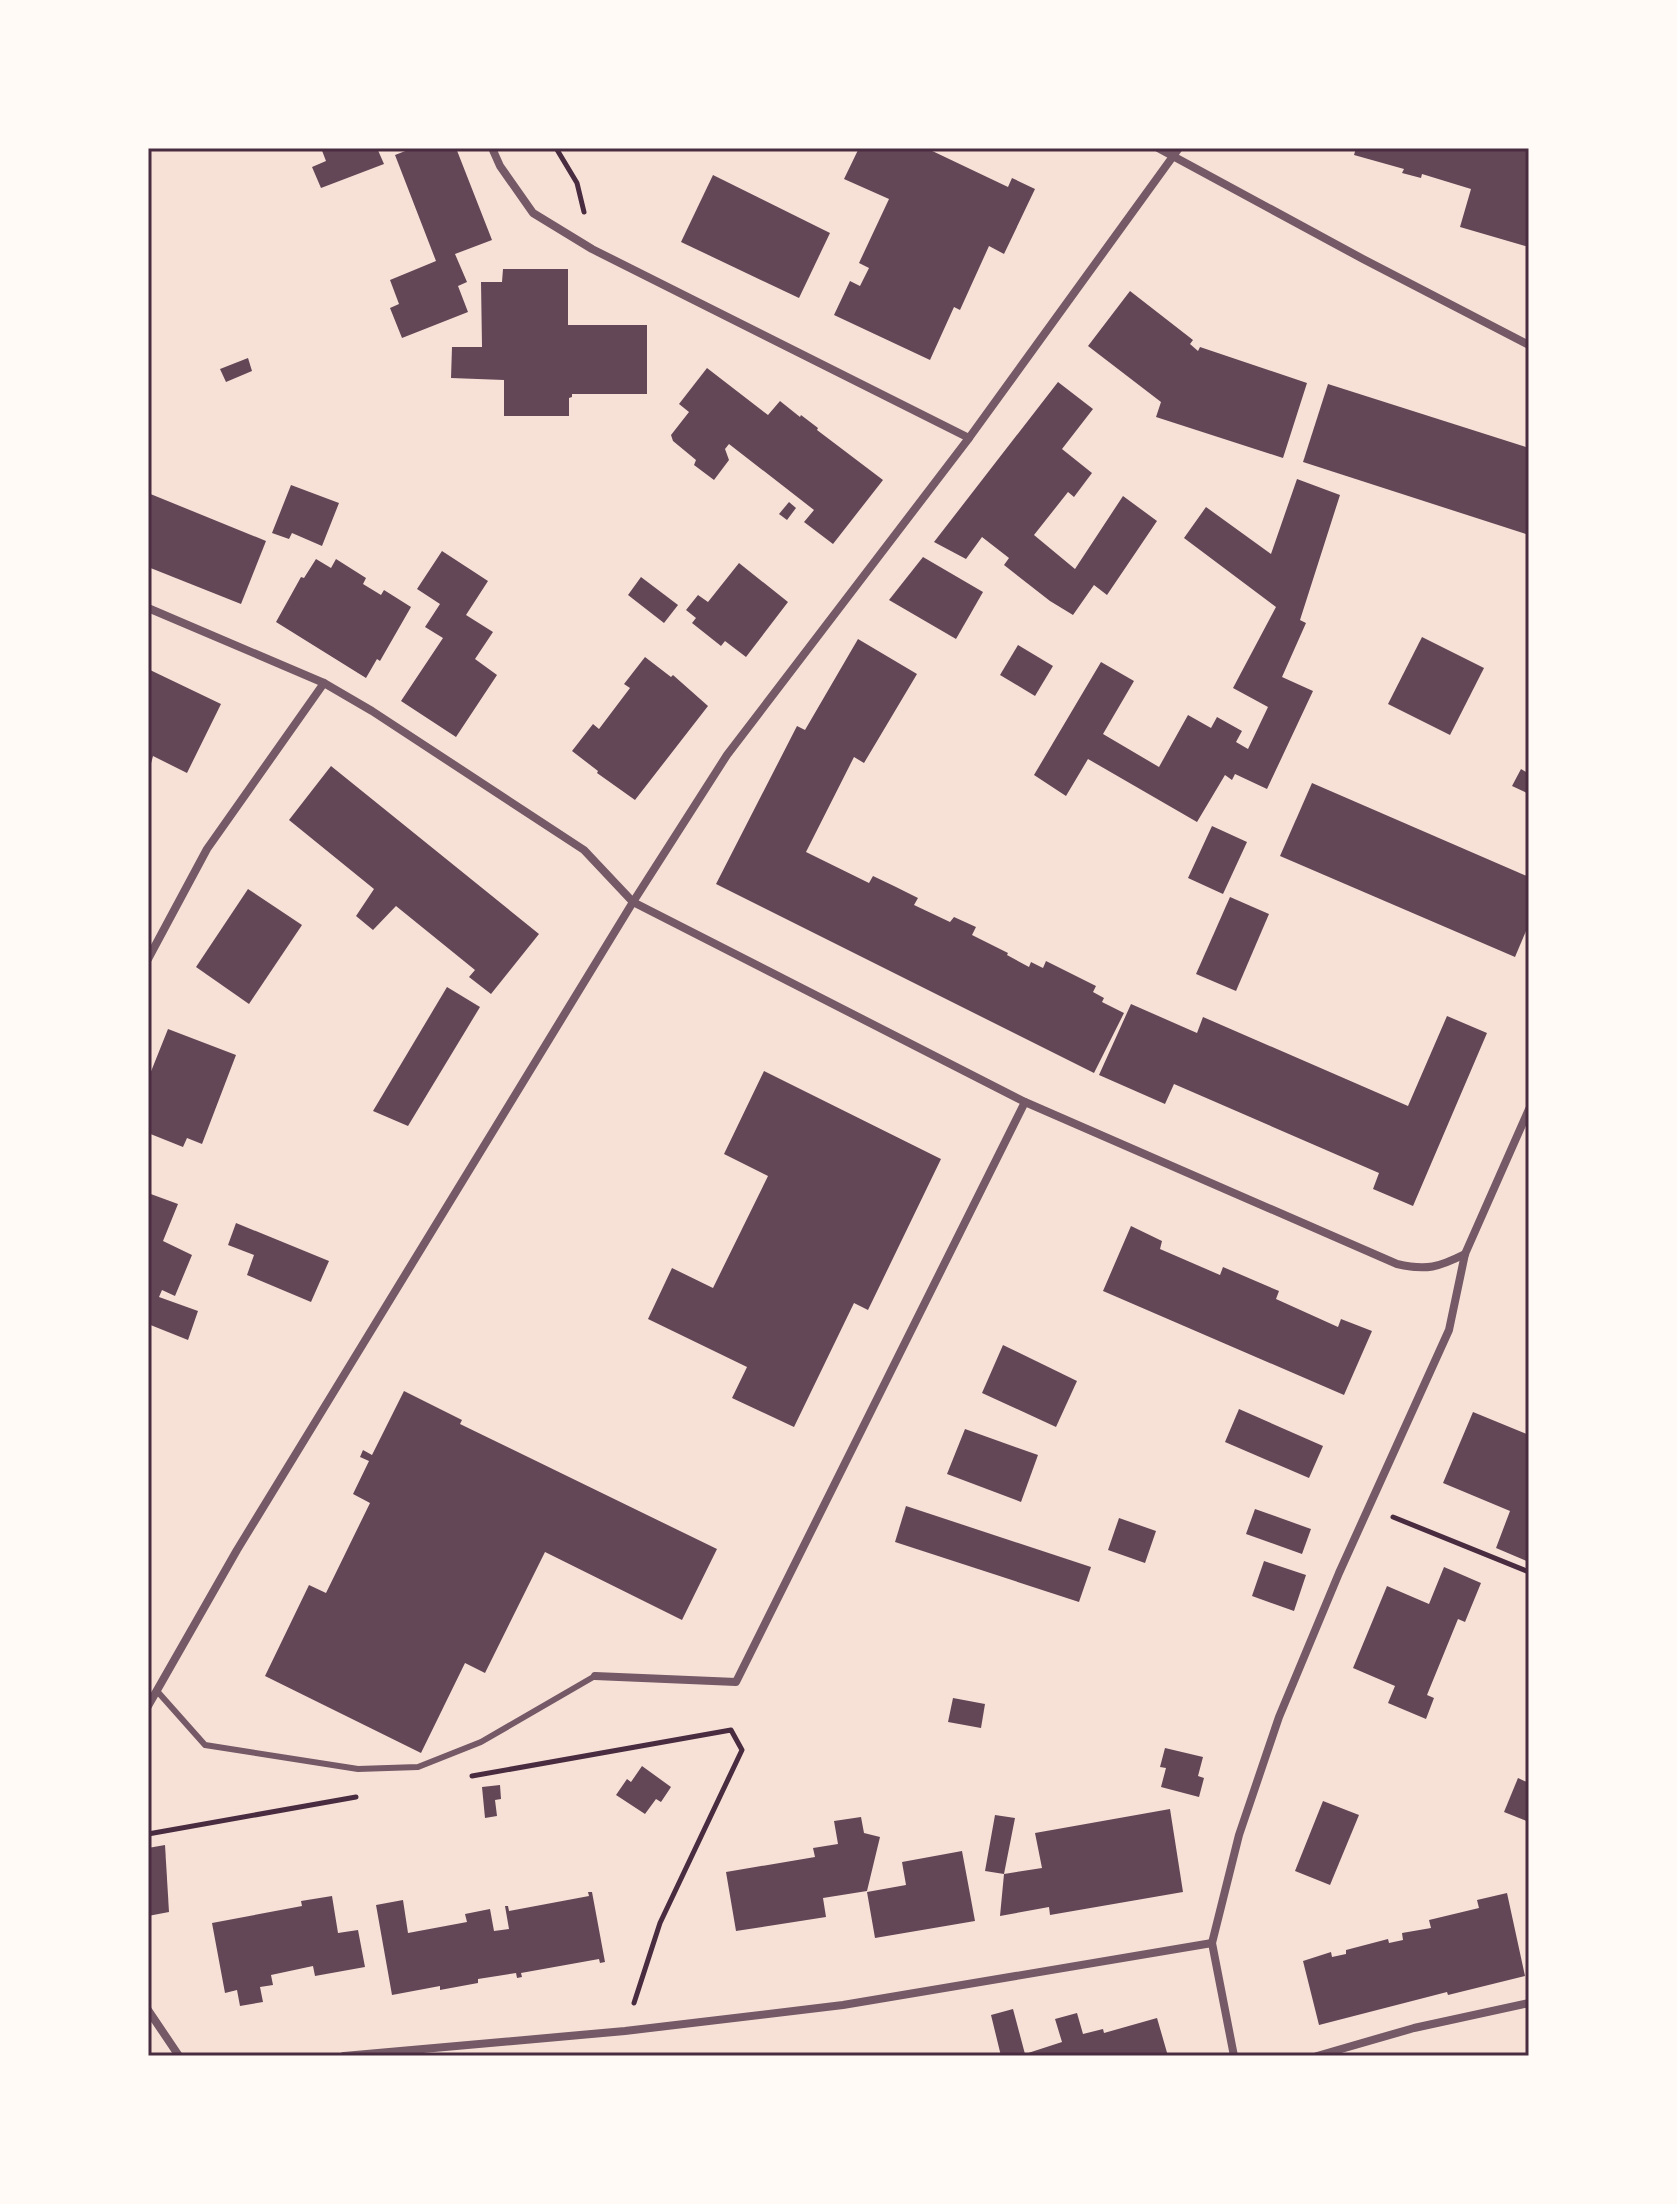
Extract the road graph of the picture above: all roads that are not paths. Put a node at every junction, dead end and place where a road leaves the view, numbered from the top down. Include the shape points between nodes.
1 (492, 148) edge
2 (1158, 148) edge
3 (1179, 148) edge
4 (1173, 158) junction
5 (1529, 345) edge
6 (969, 438) junction
7 (148, 608) edge
8 (324, 683) junction
9 (633, 902) junction
10 (148, 959) edge
11 (1025, 1102) junction
12 (1529, 1109) edge
13 (1465, 1254) junction
14 (595, 1676) joint
15 (157, 1691) junction
16 (148, 1706) edge
17 (1212, 1943) junction
18 (1529, 2003) edge
19 (148, 2010) edge
20 (179, 2056) edge
21 (344, 2056) edge
22 (1234, 2056) edge
23 (1317, 2056) edge

1 - 6 street via 533,213 592,249
2 - 4 street
3 - 4 street
4 - 5 street
4 - 6 street
6 - 9 street via 727,755
7 - 8 street
8 - 9 street via 584,850
8 - 10 street via 207,849
9 - 11 street
9 - 15 street via 237,1550
11 - 13 street via 1397,1264 1441,1266
11 - 14 street via 736,1682
12 - 13 street
13 - 17 street via 1449,1330 1279,1717 1239,1835
14 - 15 lane via 481,1742 418,1767 358,1769 205,1745
15 - 16 street
17 - 21 street via 843,2005
17 - 22 street
18 - 23 street
19 - 20 street

